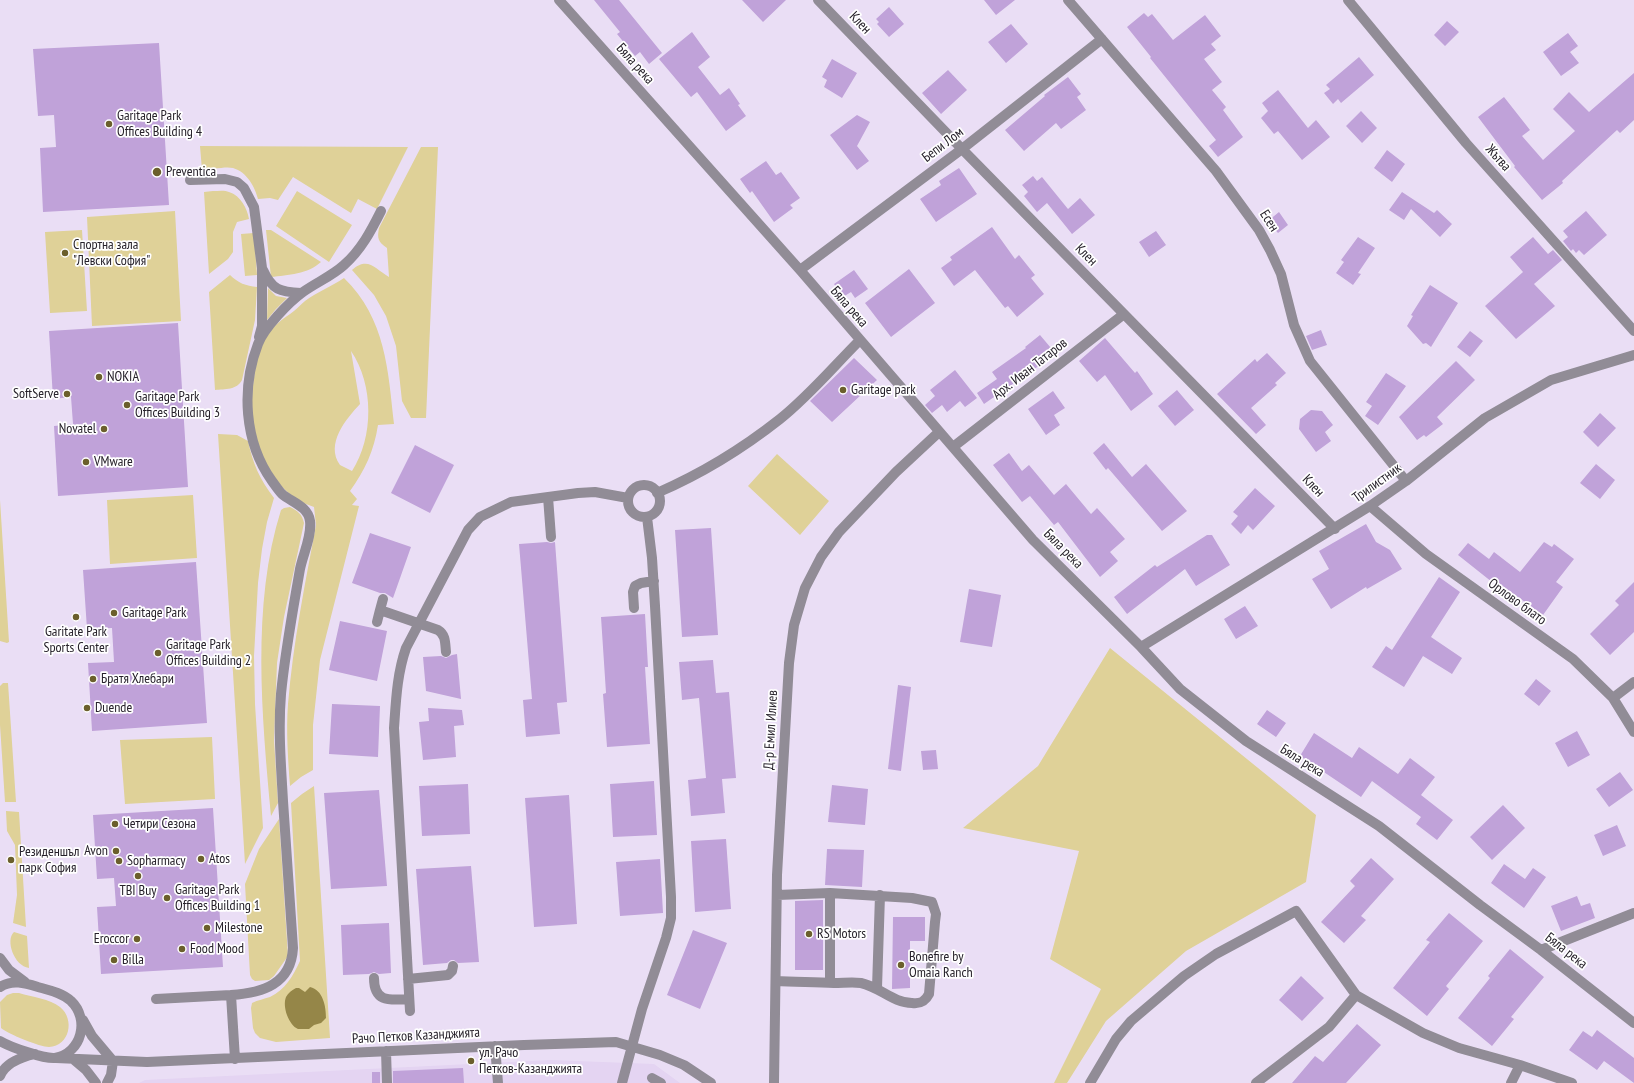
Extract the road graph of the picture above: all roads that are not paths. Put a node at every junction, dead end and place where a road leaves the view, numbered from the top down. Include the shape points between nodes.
1 (559, 0) edge
2 (818, 0) edge
3 (1068, 0) edge
4 (1348, 0) edge
5 (1102, 39) junction
6 (962, 149) junction
7 (190, 180) dead end
8 (381, 211) dead end
9 (262, 268) junction
10 (800, 270) junction
11 (301, 293) junction
12 (1124, 314) junction
13 (1634, 331) edge
14 (860, 340) junction
15 (258, 341) junction
16 (1634, 356) edge
17 (939, 432) junction
18 (953, 447) junction
19 (1406, 480) junction
20 (657, 493) junction
21 (548, 497) junction
22 (628, 498) junction
23 (1370, 506) junction
24 (647, 517) junction
25 (1335, 529) junction
26 (551, 537) dead end
27 (654, 581) junction
28 (383, 599) dead end
29 (634, 608) dead end
30 (380, 610) junction
31 (377, 622) dead end
32 (419, 623) junction
33 (1141, 646) junction
34 (446, 652) dead end
35 (1634, 682) edge
36 (1613, 698) junction
37 (1634, 732) edge
38 (830, 893) junction
39 (777, 895) junction
40 (880, 895) junction
41 (1634, 913) edge
42 (1542, 950) junction
43 (0, 958) edge
44 (453, 966) dead end
45 (374, 978) dead end
46 (408, 979) junction
47 (776, 981) junction
48 (27, 983) junction
49 (830, 983) junction
50 (0, 987) edge
51 (877, 988) junction
52 (231, 995) junction
53 (1356, 995) junction
54 (156, 999) dead end
55 (409, 999) junction
56 (410, 1011) dead end
57 (81, 1017) junction
58 (1634, 1023) edge
59 (0, 1041) edge
60 (632, 1045) junction
61 (495, 1046) junction
62 (386, 1052) junction
63 (35, 1054) junction
64 (56, 1058) junction
65 (73, 1059) junction
66 (234, 1059) junction
67 (114, 1061) junction
68 (1520, 1065) junction
69 (0, 1076) edge
70 (96, 1083) edge
71 (107, 1083) edge
72 (387, 1083) edge
73 (498, 1083) edge
74 (622, 1083) edge
75 (711, 1083) edge
76 (774, 1083) edge
77 (1090, 1083) edge
78 (1256, 1083) edge
79 (1511, 1083) edge
80 (1572, 1083) edge

1 - 10 street, Бяла река
2 - 6 street, Клен
3 - 5 street, Есен
4 - 13 street, Жътва via 1466,144
5 - 6 street, Бепи Лом
5 - 19 street, Есен via 1216,171 1259,230 1281,274 1294,325 1310,361
6 - 10 street, Бепи Лом
6 - 12 street, Клен
7 - 9 street via 225,179 237,182 244,188 254,206
8 - 11 street via 368,236 345,265
9 - 11 street via 268,282 276,289
9 - 15 street via 262,326
10 - 14 street, Бяла река
11 - 15 street
12 - 18 street, Арх. Иван Татаров
12 - 25 street, Клен
14 - 17 street, Бяла река
14 - 20 street via 780,418 704,471
15 - 52 street via 249,373 248,391 249,422 256,454 280,493 303,508 310,521 290,626 281,697 281,761 293,958 290,968 275,983 259,992
16 - 19 street, Трилистник via 1551,380 1485,418
17 - 18 street, Бяла река
17 - 39 street, Д-р Емил Илиев via 896,472 839,532 821,557 805,588 794,625 789,663
18 - 33 street, Бяла река via 1033,540
19 - 23 street, Трилистник
20 - 22 street via 653,488 641,485 635,488
20 - 24 street via 660,505 653,515
21 - 22 street via 595,492
21 - 26 street
21 - 32 street via 511,502 480,517 468,530
22 - 24 street via 630,510 635,515
23 - 25 street, Трилистник
23 - 36 street, Орлово блато via 1426,554 1573,659
24 - 27 street
25 - 33 street, Трилистник
27 - 29 street via 635,586
27 - 60 street via 671,918
28 - 30 street
30 - 31 street
30 - 32 street
32 - 34 street via 442,632
32 - 46 street via 406,648 401,665 394,728
33 - 42 street, Бяла река via 1180,689 1246,741 1379,826
35 - 36 street
36 - 37 street, Орлово блато
38 - 39 street
38 - 40 street
38 - 49 street
39 - 47 street, Д-р Емил Илиев
40 - 51 street
40 - 51 street via 932,902 936,914 929,994 926,1000 911,1004 895,1000
41 - 42 street
42 - 58 street, Бяла река
43 - 48 street via 9,970
44 - 46 street via 448,976
45 - 55 street via 375,990 380,997 388,1000
46 - 55 street
47 - 49 street
47 - 76 street, Д-р Емил Илиев
48 - 50 street via 12,982
48 - 57 street via 65,997 74,1004
49 - 51 street via 861,983
52 - 54 street
52 - 66 street
53 - 68 street via 1423,1033 1459,1048
53 - 77 street via 1296,911 1216,954 1184,976 1131,1020 1116,1039
53 - 78 street via 1329,1027
55 - 56 street
57 - 64 street via 80,1039 69,1052
57 - 67 street via 92,1036
59 - 63 street, Рачо Петков Казанджията
60 - 61 street, Рачо Петков Казанджията via 616,1042
60 - 74 street
60 - 75 street, Рачо Петков Казанджията via 684,1065
61 - 62 street, Рачо Петков Казанджията
61 - 73 street
62 - 66 street, Рачо Петков Казанджията
62 - 72 street
63 - 64 street, Рачо Петков Казанджията
63 - 69 street via 13,1062
64 - 65 street, Рачо Петков Казанджията
65 - 67 street, Рачо Петков Казанджията
65 - 70 street
66 - 67 street, Рачо Петков Казанджията
67 - 71 street
68 - 79 street
68 - 80 street

